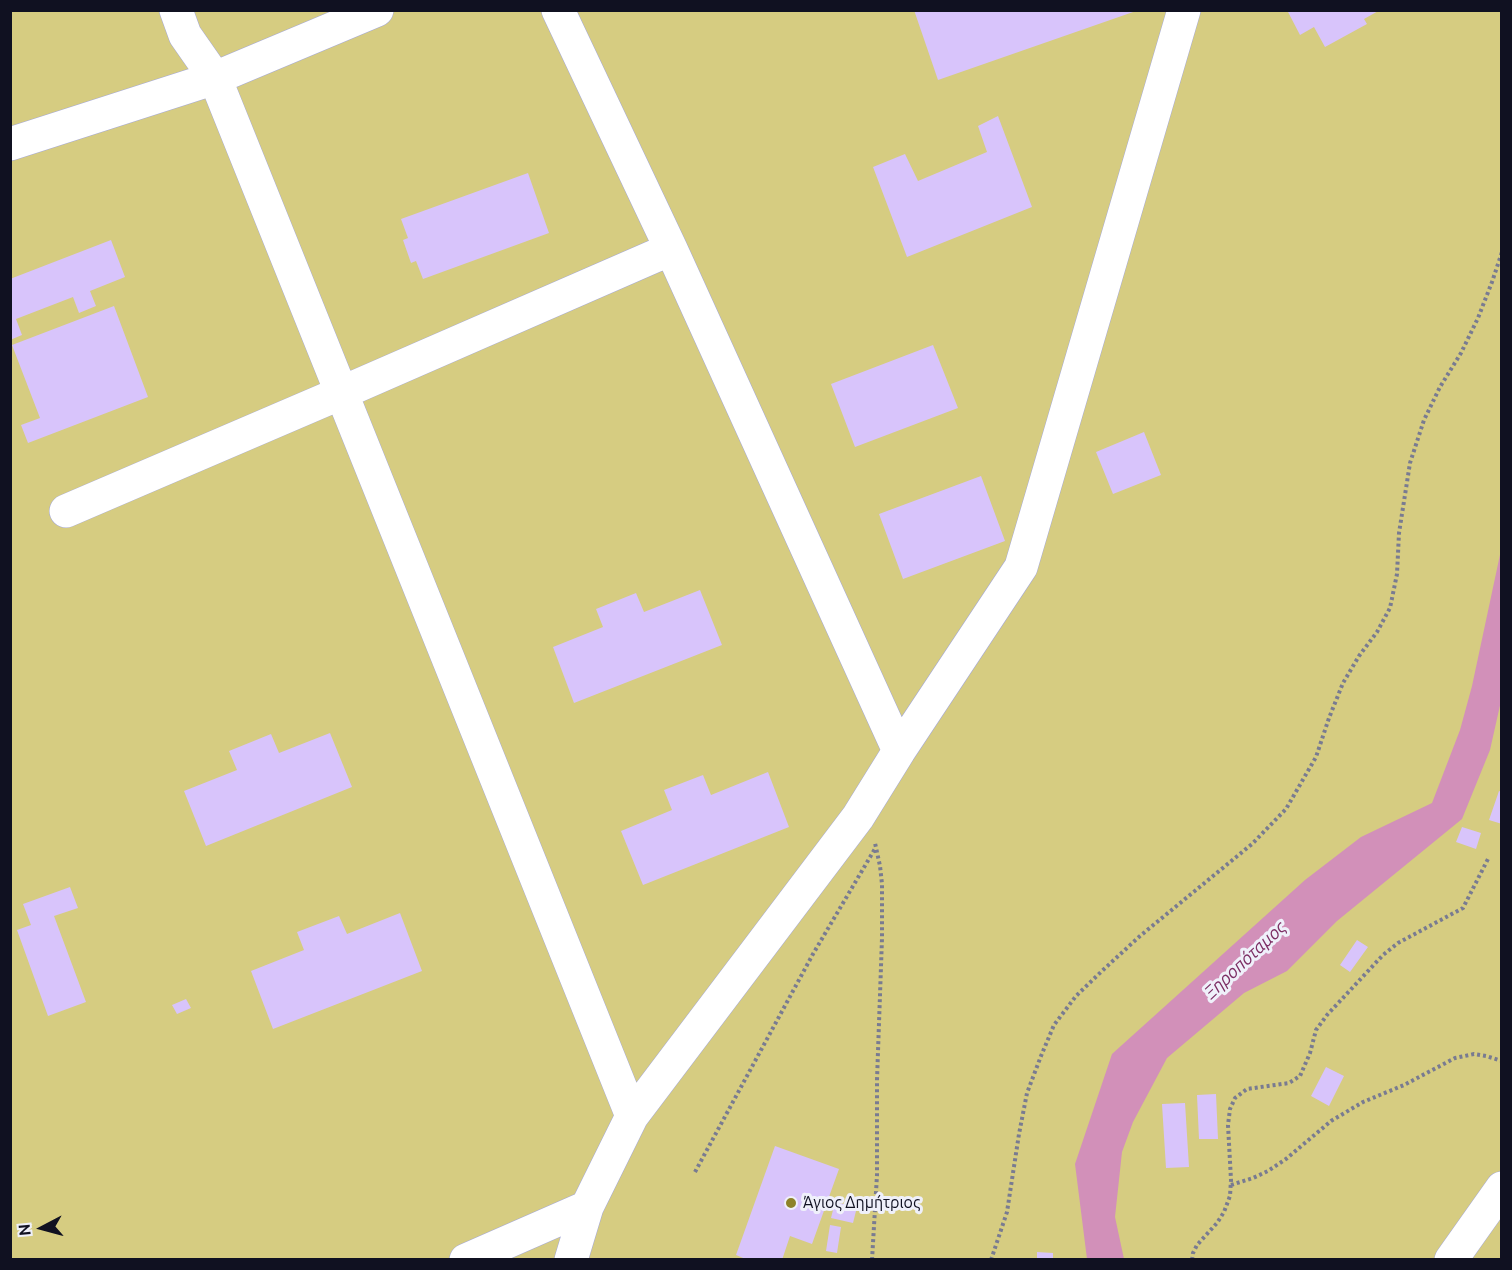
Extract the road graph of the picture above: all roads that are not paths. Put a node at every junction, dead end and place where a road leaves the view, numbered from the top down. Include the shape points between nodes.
1 (176, 10) edge
2 (377, 10) edge
3 (558, 10) edge
4 (1184, 10) edge
5 (215, 78) junction
6 (10, 144) edge
7 (671, 249) junction
8 (342, 393) junction
9 (66, 511) dead end
10 (899, 751) junction
11 (632, 1116) junction
12 (1502, 1188) edge
13 (587, 1207) junction
14 (466, 1260) edge
15 (571, 1260) edge
16 (1451, 1260) edge

1 - 5 street via 185,35
2 - 5 street
3 - 7 street
4 - 10 street via 1021,567
5 - 6 street
5 - 8 street
7 - 8 street
7 - 10 street
8 - 9 street
8 - 11 street
10 - 11 street via 858,817
11 - 13 street
12 - 16 street
13 - 14 street
13 - 15 street

